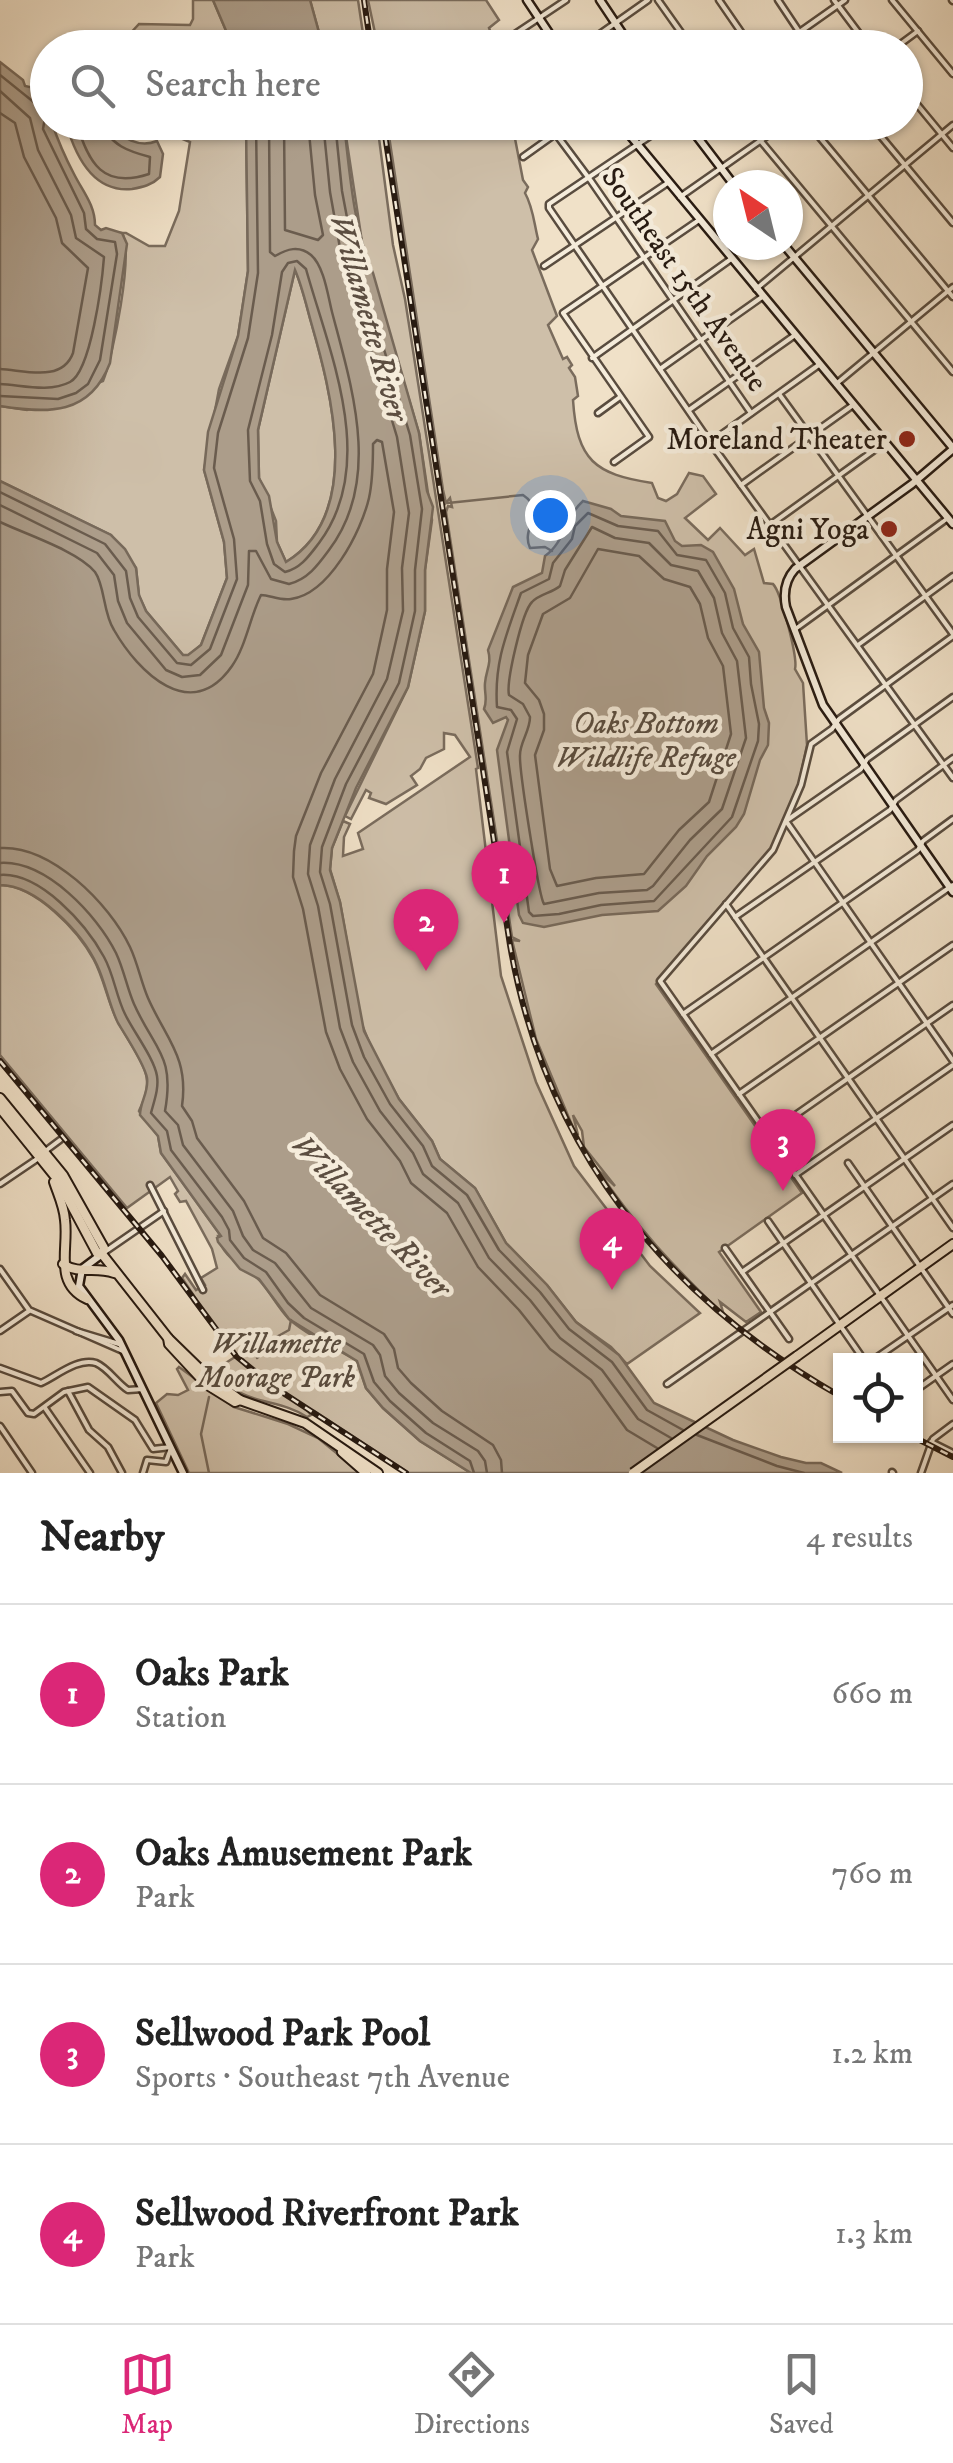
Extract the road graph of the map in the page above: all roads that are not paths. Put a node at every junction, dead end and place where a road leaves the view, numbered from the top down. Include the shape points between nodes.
1 (527, 0) edge
2 (566, 0) edge
3 (600, 0) edge
4 (648, 0) edge
5 (658, 0) edge
6 (719, 0) edge
7 (778, 0) edge
8 (845, 0) edge
9 (892, 0) edge
10 (836, 2) edge
11 (539, 18) junction
12 (615, 23) junction
13 (521, 30) edge
14 (547, 30) edge
15 (605, 30) edge
16 (620, 30) edge
17 (679, 30) edge
18 (740, 30) edge
19 (799, 30) edge
20 (801, 30) edge
21 (857, 30) edge
22 (916, 30) edge
23 (923, 38) edge
24 (953, 74) edge
25 (923, 112) edge
26 (953, 125) edge
27 (942, 134) junction
28 (547, 140) edge
29 (560, 140) edge
30 (634, 140) edge
31 (645, 140) edge
32 (699, 140) edge
33 (763, 140) edge
34 (823, 140) edge
35 (884, 140) edge
36 (760, 142) junction
37 (638, 145) junction
38 (953, 148) edge
39 (523, 157) dead end
40 (904, 165) junction
41 (721, 169) junction
42 (588, 178) junction
43 (668, 182) junction
44 (868, 196) junction
45 (680, 197) junction
46 (615, 218) junction
47 (700, 220) junction
48 (953, 223) edge
49 (831, 226) junction
50 (713, 236) edge
51 (575, 245) junction
52 (803, 249) edge
53 (643, 259) junction
54 (731, 260) edge
55 (733, 260) edge
56 (790, 260) edge
57 (796, 260) edge
58 (544, 266) dead end
59 (602, 286) junction
60 (756, 289) junction
61 (950, 289) edge
62 (763, 296) junction
63 (953, 297) edge
64 (672, 301) junction
65 (911, 322) junction
66 (632, 329) junction
67 (795, 334) junction
68 (700, 341) junction
69 (874, 353) junction
70 (592, 358) junction
71 (820, 364) junction
72 (660, 370) junction
73 (953, 372) edge
74 (729, 381) junction
75 (836, 384) junction
76 (779, 394) junction
77 (620, 397) junction
78 (853, 405) junction
79 (689, 410) junction
80 (598, 413) dead end
81 (751, 413) junction
82 (809, 436) junction
83 (711, 442) junction
84 (885, 442) junction
85 (953, 449) edge
86 (614, 462) dead end
87 (838, 476) junction
88 (916, 480) junction
89 (741, 485) junction
90 (867, 516) junction
91 (951, 521) edge
92 (770, 525) junction
93 (896, 556) junction
94 (800, 565) junction
95 (953, 576) edge
96 (925, 596) junction
97 (829, 605) junction
98 (794, 630) junction
99 (953, 635) edge
100 (858, 646) junction
101 (887, 684) junction
102 (953, 697) edge
103 (836, 724) junction
104 (916, 724) junction
105 (953, 758) edge
106 (864, 764) junction
107 (943, 765) junction
108 (953, 778) edge
109 (892, 805) junction
110 (953, 819) edge
111 (786, 822) junction
112 (920, 845) junction
113 (814, 862) junction
114 (952, 888) edge
115 (842, 902) junction
116 (726, 904) junction
117 (735, 917) junction
118 (871, 943) junction
119 (953, 945) edge
120 (763, 958) junction
121 (898, 983) junction
122 (792, 998) junction
123 (953, 1005) edge
124 (683, 1014) junction
125 (927, 1023) junction
126 (820, 1038) junction
127 (711, 1054) junction
128 (953, 1063) edge
129 (848, 1078) junction
130 (739, 1094) junction
131 (0, 1098) edge
132 (0, 1108) edge
133 (876, 1118) junction
134 (5, 1121) edge
135 (953, 1125) edge
136 (767, 1135) junction
137 (60, 1140) dead end
138 (42, 1154) junction
139 (904, 1159) junction
140 (848, 1164) dead end
141 (52, 1172) junction
142 (795, 1175) junction
143 (0, 1184) edge
144 (953, 1184) edge
145 (150, 1185) dead end
146 (864, 1187) junction
147 (932, 1199) junction
148 (164, 1211) junction
149 (824, 1215) junction
150 (768, 1221) dead end
151 (892, 1227) junction
152 (953, 1228) edge
153 (784, 1243) junction
154 (953, 1244) edge
155 (725, 1248) dead end
156 (102, 1254) junction
157 (852, 1255) junction
158 (63, 1264) junction
159 (920, 1267) junction
160 (0, 1269) edge
161 (82, 1269) junction
162 (742, 1272) junction
163 (114, 1273) junction
164 (811, 1284) junction
165 (204, 1290) dead end
166 (880, 1295) junction
167 (87, 1299) junction
168 (951, 1306) edge
169 (30, 1310) junction
170 (770, 1312) junction
171 (953, 1314) edge
172 (838, 1324) junction
173 (0, 1331) edge
174 (908, 1336) junction
175 (789, 1340) dead end
176 (124, 1349) junction
177 (859, 1353) edge
178 (883, 1353) edge
179 (953, 1364) edge
180 (0, 1368) edge
181 (936, 1376) junction
182 (668, 1384) dead end
183 (923, 1385) edge
184 (143, 1388) junction
185 (68, 1391) junction
186 (0, 1392) edge
187 (953, 1400) edge
188 (45, 1408) junction
189 (953, 1424) edge
190 (0, 1426) edge
191 (329, 1438) junction
192 (931, 1442) junction
193 (172, 1447) junction
194 (349, 1451) junction
195 (951, 1452) edge
196 (32, 1473) edge
197 (90, 1473) edge
198 (122, 1473) edge
199 (143, 1473) edge
200 (183, 1473) edge
201 (366, 1473) edge
202 (378, 1473) edge
203 (388, 1473) edge
204 (633, 1473) edge
205 (921, 1473) edge

1 - 11 street
2 - 11 street
3 - 12 street
4 - 12 street
5 - 17 street
6 - 18 street
7 - 19 street
8 - 10 street
9 - 22 street
10 - 20 street
10 - 21 street
11 - 13 street
11 - 14 street
12 - 15 street
12 - 16 street
23 - 24 street
25 - 27 street
26 - 27 street
27 - 38 street
27 - 40 street
28 - 39 street
29 - 42 street, Southeast 15th Avenue
30 - 37 street
31 - 37 street
32 - 41 street
33 - 36 street
34 - 44 street
35 - 40 street
36 - 41 street
36 - 49 street
37 - 42 street
37 - 43 street
40 - 44 street
40 - 48 street
41 - 45 street
42 - 46 street, Southeast 15th Avenue
42 - 51 street via 549,204
43 - 45 street
43 - 46 street
44 - 49 street
44 - 61 street
45 - 47 street
46 - 51 street
46 - 53 street, Southeast 15th Avenue
47 - 50 street
47 - 53 street
49 - 52 street
49 - 65 street
51 - 58 street
51 - 59 street
53 - 59 street
53 - 64 street, Southeast 15th Avenue
54 - 64 street
55 - 60 street
56 - 60 street
57 - 69 street
59 - 66 street
59 - 70 street via 563,313
60 - 62 street
61 - 63 street
61 - 65 street
62 - 67 street
62 - 68 street
64 - 66 street
64 - 68 street, Southeast 15th Avenue
65 - 69 street
65 - 73 street
66 - 70 street
66 - 72 street
67 - 71 street
67 - 74 street
68 - 72 street
68 - 74 street, Southeast 15th Avenue
69 - 75 street
69 - 85 street
70 - 77 street
71 - 75 street
71 - 76 street
72 - 79 street
74 - 79 street
74 - 81 street, Southeast 15th Avenue
75 - 78 street
76 - 81 street
76 - 82 street
77 - 80 street
77 - 86 street via 649,437
78 - 82 street
78 - 84 street
79 - 83 street
81 - 83 street
82 - 87 street
82 - 89 street
83 - 89 street
84 - 87 street
84 - 88 street
85 - 88 street
87 - 90 street
87 - 92 street
88 - 90 street
88 - 91 street
89 - 92 street
90 - 93 street
90 - 94 street
91 - 93 street
92 - 94 street
93 - 96 street
93 - 97 street
94 - 97 street
94 - 98 street via 784,594
95 - 96 street
96 - 99 street
96 - 100 street
97 - 98 street
97 - 100 street
98 - 103 street
99 - 101 street
100 - 101 street
101 - 103 street
101 - 104 street
102 - 104 street
103 - 106 street
103 - 111 street via 811,744
104 - 106 street
104 - 107 street
105 - 107 street
106 - 109 street
106 - 111 street
107 - 108 street
107 - 109 street
109 - 112 street
109 - 113 street
110 - 112 street
111 - 113 street
111 - 116 street via 774,850
112 - 114 street
112 - 115 street
113 - 115 street
113 - 117 street
114 - 118 street
115 - 118 street
115 - 120 street
116 - 117 street
116 - 124 street via 660,981
117 - 120 street
118 - 121 street
118 - 122 street
119 - 121 street
120 - 122 street
120 - 124 street
121 - 125 street
121 - 126 street
122 - 126 street
122 - 127 street
123 - 125 street
124 - 127 street
125 - 128 street
125 - 129 street
126 - 129 street
126 - 130 street
127 - 130 street
128 - 133 street
129 - 133 street
129 - 136 street
130 - 136 street
131 - 138 main road
132 - 134 main road
133 - 139 street
133 - 142 street
134 - 138 main road
135 - 139 street
136 - 142 street
137 - 138 street
138 - 141 main road
138 - 143 street
138 - 156 main road via 76,1198
139 - 146 street
139 - 147 street
140 - 146 street
141 - 156 main road
141 - 158 main road via 65,1216
142 - 149 street
144 - 147 street
145 - 148 street
146 - 149 street
146 - 151 street
147 - 151 street
147 - 152 street
148 - 156 street
148 - 165 street
149 - 153 street
149 - 157 street
150 - 153 street
151 - 157 street
151 - 159 street
153 - 162 street
153 - 164 street
154 - 159 main road
155 - 162 street
156 - 161 street
156 - 163 main road
157 - 164 street
157 - 166 street
158 - 161 main road
158 - 167 main road via 72,1286
159 - 166 main road
159 - 168 street
160 - 169 street
161 - 163 main road
161 - 167 street via 78,1286
162 - 170 street
163 - 191 main road via 205,1378
164 - 170 street
164 - 172 street
166 - 172 main road
166 - 174 street
167 - 176 street
168 - 171 street
168 - 174 street
169 - 173 street
169 - 176 street
170 - 175 street
170 - 182 street
172 - 177 street
172 - 204 main road, bridge
174 - 178 street
174 - 181 street
176 - 184 street
179 - 181 street
180 - 184 street via 41,1383 90,1362 128,1390
181 - 183 street
181 - 187 street
184 - 193 street
185 - 188 street
185 - 193 street via 90,1388 138,1422 152,1449
185 - 198 street
186 - 188 street via 12,1391 31,1414
188 - 197 street
189 - 192 street
190 - 196 street
191 - 194 main road
191 - 201 main road
192 - 195 street
192 - 205 street
193 - 199 street via 166,1462 147,1460
193 - 200 street
194 - 202 main road
194 - 203 main road

